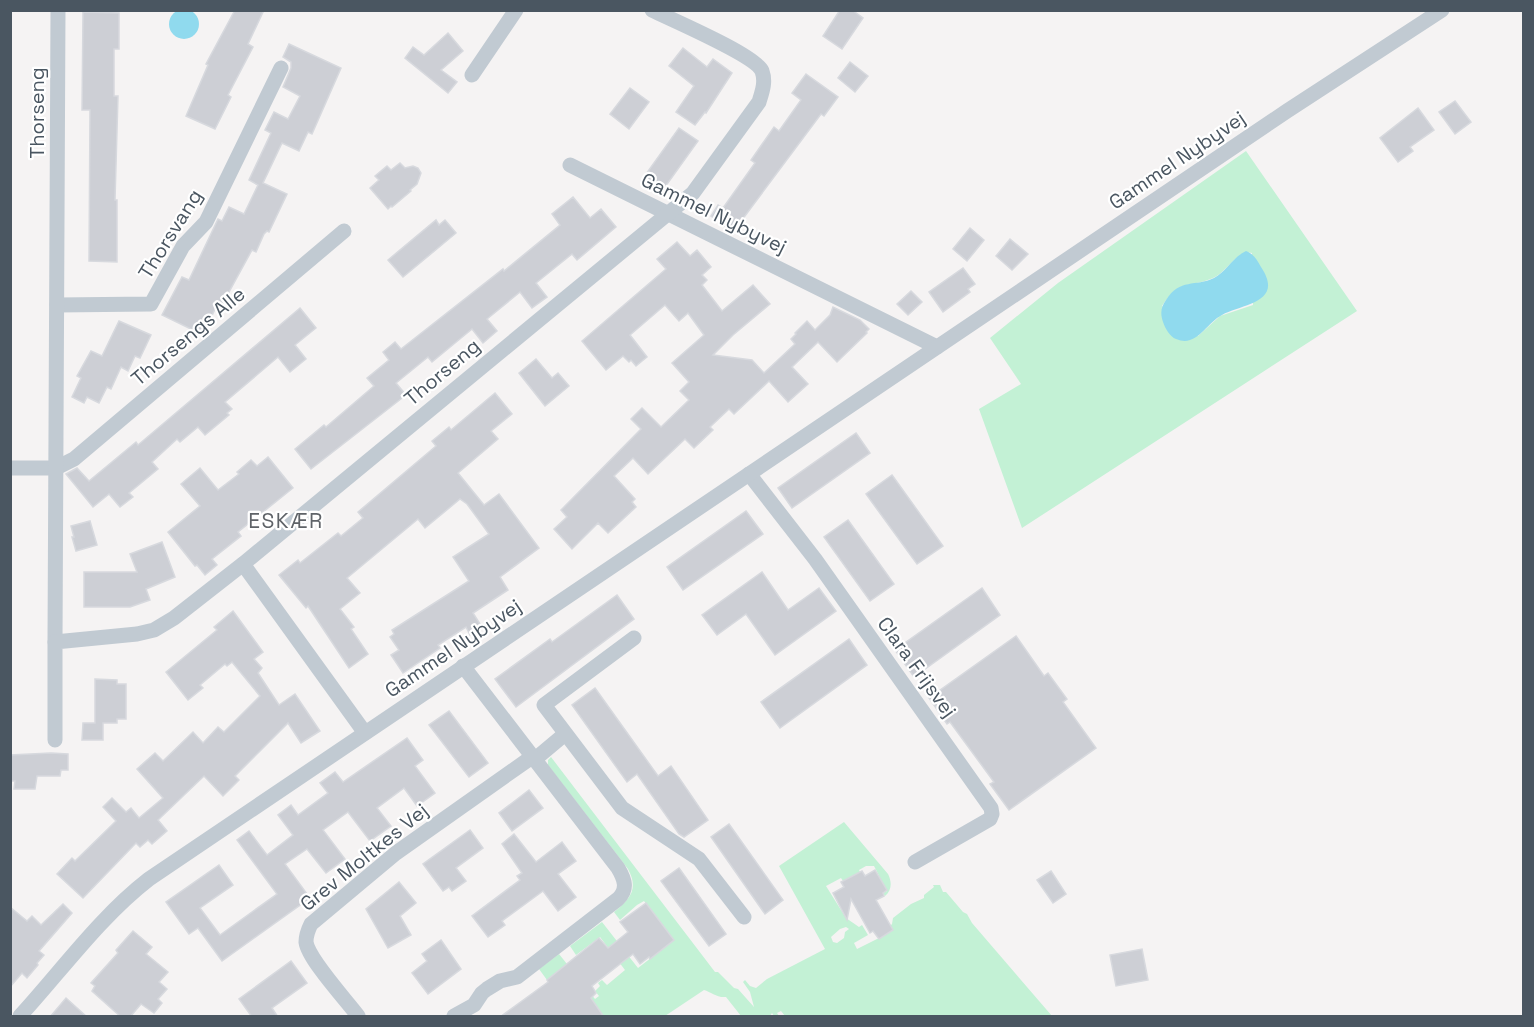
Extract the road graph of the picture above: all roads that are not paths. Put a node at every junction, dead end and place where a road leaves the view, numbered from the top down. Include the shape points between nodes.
1 (58, 10) edge
2 (516, 10) edge
3 (652, 10) edge
4 (1443, 10) edge
5 (281, 68) dead end
6 (472, 75) dead end
7 (570, 165) dead end
8 (669, 212) junction
9 (344, 231) dead end
10 (57, 304) junction
11 (937, 347) junction
12 (10, 468) edge
13 (56, 468) junction
14 (749, 474) junction
15 (243, 564) junction
16 (634, 638) dead end
17 (55, 642) junction
18 (464, 666) junction
19 (365, 732) junction
20 (565, 734) junction
21 (55, 740) dead end
22 (533, 758) junction
23 (915, 862) dead end
24 (744, 917) dead end
25 (20, 1017) edge
26 (358, 1017) edge
27 (454, 1017) edge

1 - 10 street, Thorseng
2 - 6 street
3 - 8 street, Thorseng via 747,56 761,69 765,85 759,102 693,193
4 - 11 street, Gammel Nybyvej
5 - 10 street, Thorsvang via 206,222 183,246 151,304
7 - 8 street, Gammel Nybyvej
8 - 11 street, Gammel Nybyvej
8 - 15 street, Thorseng
9 - 13 street, Thorsengs Alle via 74,459
10 - 13 street, Thorseng
11 - 14 street, Gammel Nybyvej
12 - 13 street
13 - 17 street, Thorseng
14 - 18 street, Gammel Nybyvej
14 - 23 street, Clara Frijsvej via 915,698 990,808 990,819
15 - 17 street, Thorseng via 154,630
15 - 19 street
16 - 20 street via 544,705
17 - 21 street, Thorseng
18 - 19 street, Gammel Nybyvej
18 - 22 street
19 - 25 street, Gammel Nybyvej via 142,884
20 - 22 street, Grev Moltkes Vej
20 - 24 street via 622,808 699,859
22 - 26 street, Grev Moltkes Vej via 396,853 311,924 306,945
22 - 27 street via 618,868 625,887 618,899 526,970 487,989 474,1005

